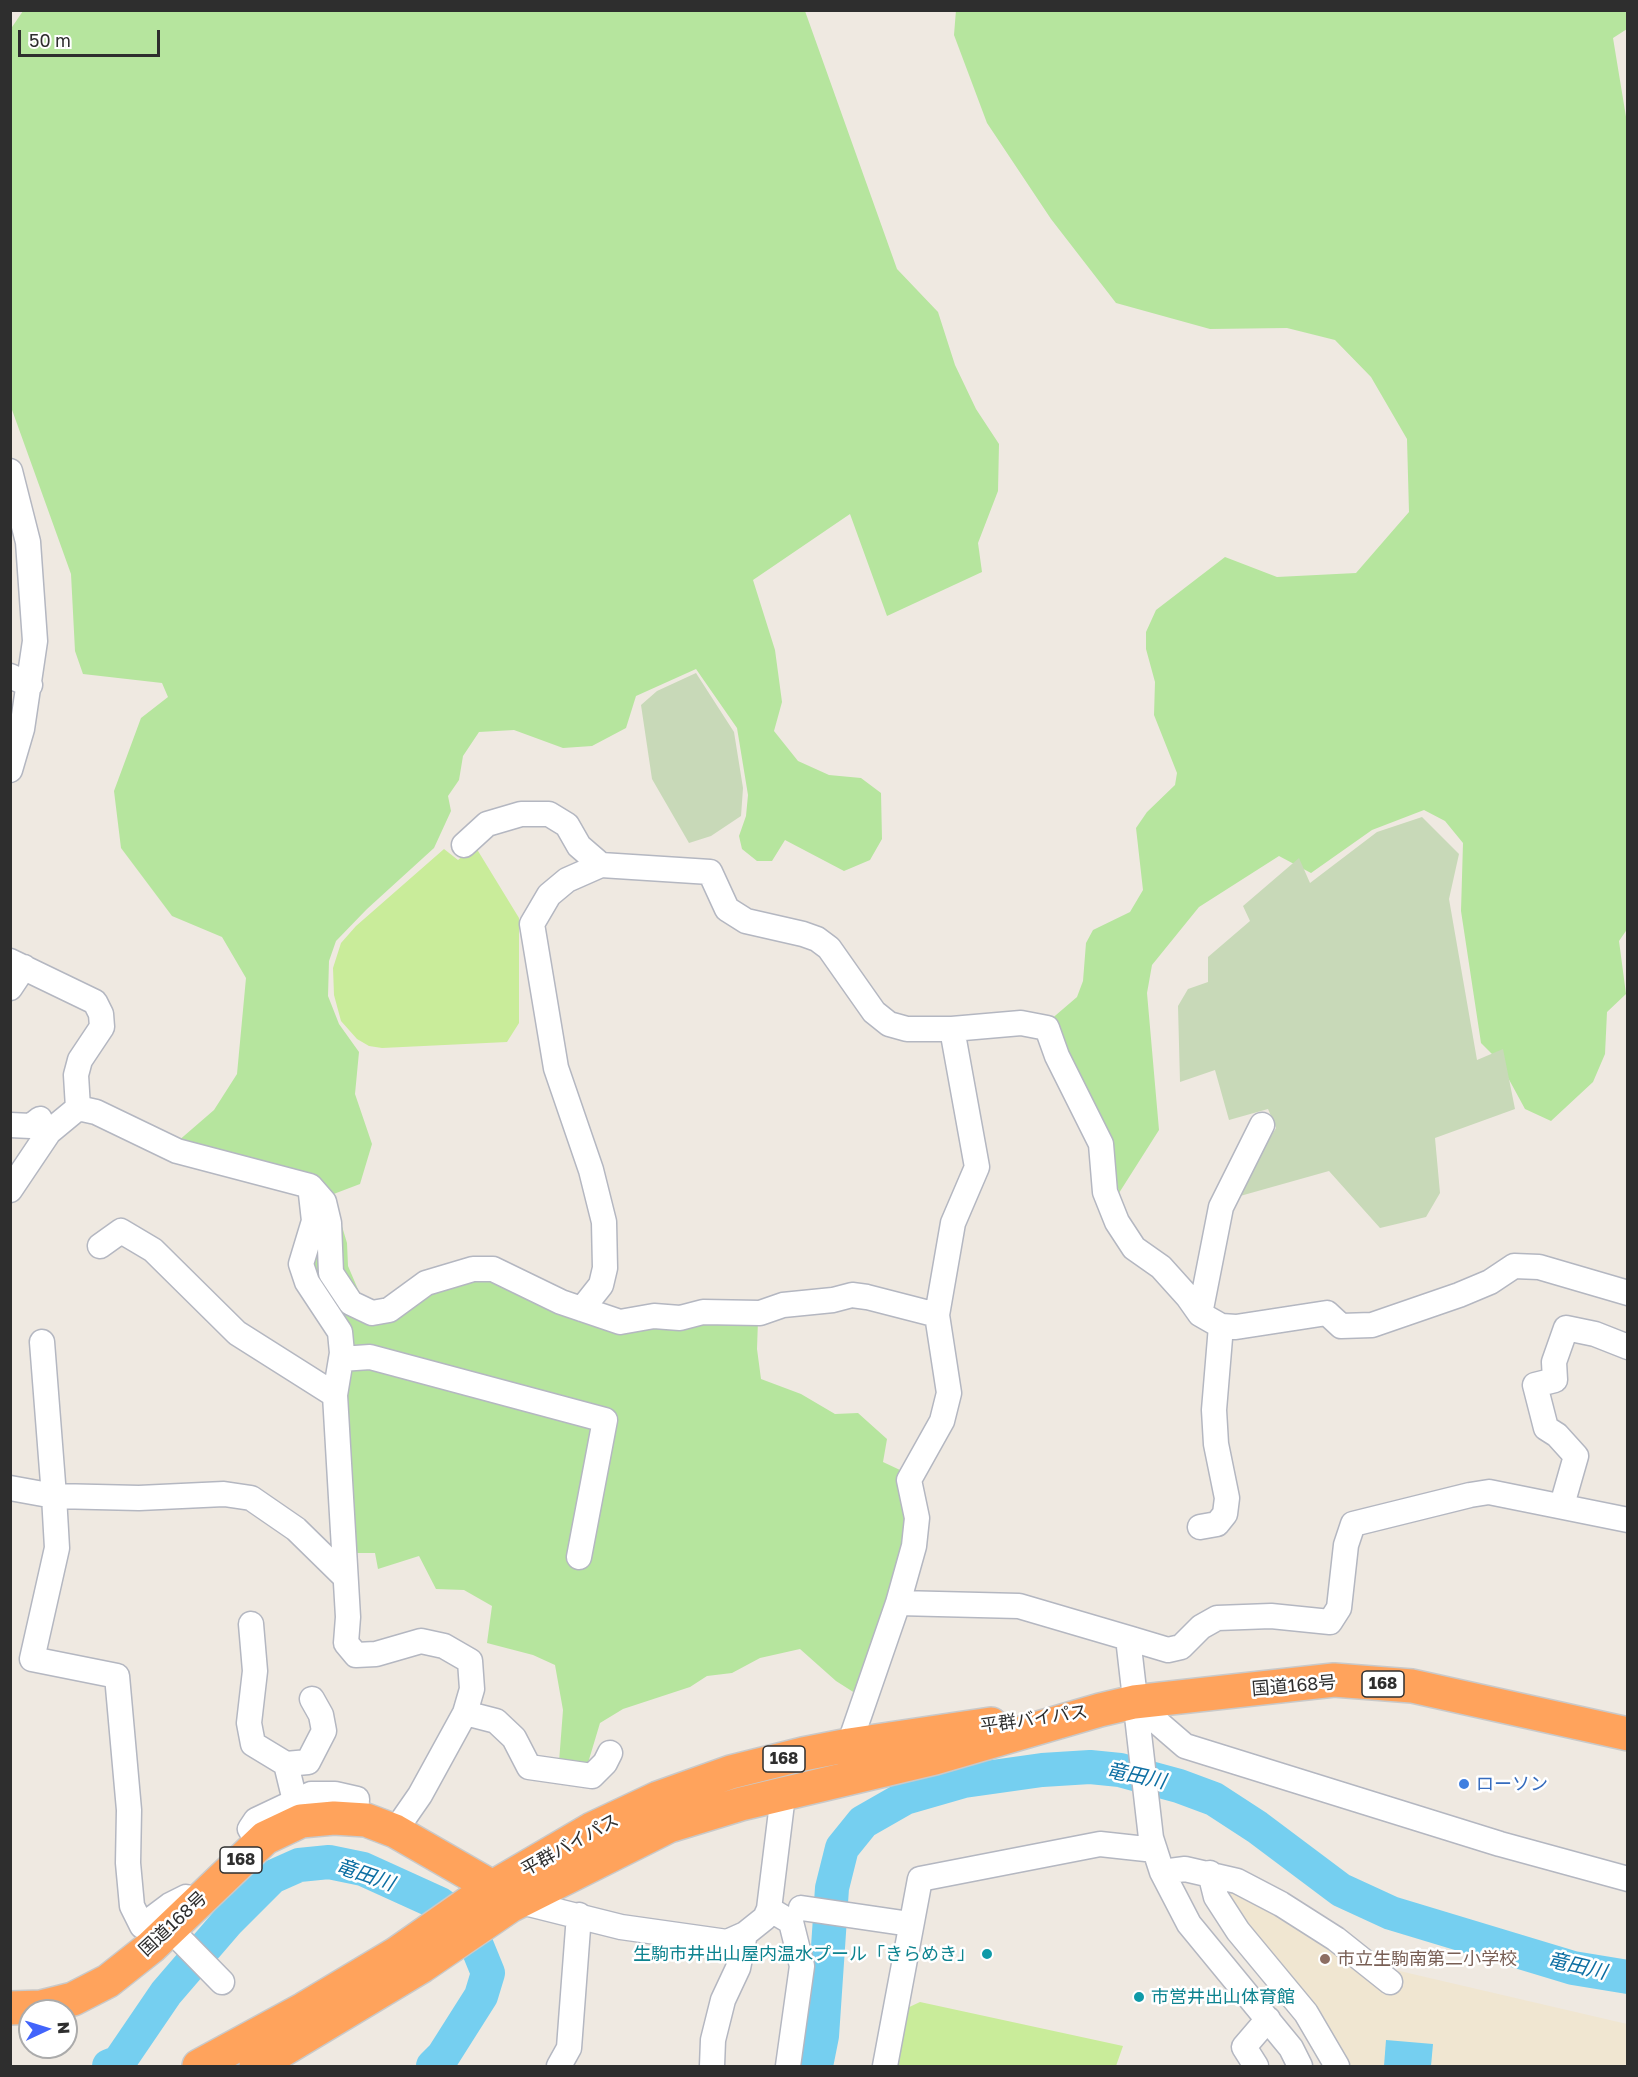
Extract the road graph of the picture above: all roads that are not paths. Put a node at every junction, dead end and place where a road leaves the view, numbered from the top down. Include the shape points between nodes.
1 (10, 471) edge
2 (20, 680) edge
3 (10, 770) edge
4 (464, 845) dead end
5 (602, 865) junction
6 (17, 964) edge
7 (10, 988) edge
8 (952, 1029) junction
9 (78, 1108) junction
10 (40, 1119) dead end
11 (10, 1125) edge
12 (1262, 1125) dead end
13 (310, 1186) junction
14 (10, 1190) edge
15 (100, 1246) dead end
16 (1628, 1293) edge
17 (582, 1309) junction
18 (1200, 1314) junction
19 (937, 1315) junction
20 (1221, 1326) junction
21 (42, 1342) dead end
22 (1628, 1347) edge
23 (341, 1359) junction
24 (335, 1395) junction
25 (10, 1488) edge
26 (54, 1496) junction
27 (1562, 1505) junction
28 (1628, 1520) edge
29 (1200, 1527) dead end
30 (579, 1557) dead end
31 (345, 1577) junction
32 (898, 1603) junction
33 (251, 1624) dead end
34 (1128, 1638) junction
35 (312, 1699) dead end
36 (1134, 1702) junction
37 (1100, 1710) junction
38 (465, 1713) junction
39 (1628, 1734) edge
40 (849, 1744) junction
41 (610, 1753) dead end
42 (286, 1764) junction
43 (783, 1794) junction
44 (295, 1801) junction
45 (356, 1819) junction
46 (395, 1831) junction
47 (259, 1843) junction
48 (1156, 1853) junction
49 (1210, 1873) junction
50 (1628, 1879) edge
51 (503, 1897) junction
52 (198, 1901) junction
53 (801, 1908) dead end
54 (770, 1909) junction
55 (579, 1915) junction
56 (907, 1924) junction
57 (745, 1934) junction
58 (176, 1935) junction
59 (409, 1960) junction
60 (222, 1982) dead end
61 (1390, 1982) dead end
62 (10, 2008) edge
63 (1268, 2019) junction
64 (199, 2067) edge
65 (256, 2067) edge
66 (559, 2067) edge
67 (712, 2067) edge
68 (788, 2067) edge
69 (885, 2067) edge
70 (1256, 2067) edge
71 (1300, 2067) edge
72 (1337, 2067) edge

1 - 2 street via 28,542 35,641
2 - 3 street via 22,729
4 - 5 street via 487,824 521,814 549,814 567,825 579,846
5 - 8 street via 710,872 727,909 746,921 817,939 829,948 874,1012 889,1023 907,1029
5 - 17 street via 567,880 549,895 532,924 556,1068 591,1170 604,1222 605,1268 601,1285
6 - 7 street
6 - 9 street via 95,1002 101,1014 102,1027 80,1060 76,1075
8 - 18 street via 1021,1023 1047,1028 1101,1144 1105,1192 1117,1222 1134,1248 1161,1267
8 - 19 street via 977,1167 953,1223
9 - 13 street via 96,1112 177,1151
9 - 14 street via 49,1132
10 - 11 street via 32,1126
12 - 18 street via 1221,1207
13 - 17 street via 324,1202 331,1273 351,1304 372,1314 389,1311 426,1283 473,1269 494,1269
13 - 23 street via 314,1221 301,1264 307,1282 340,1332
15 - 24 street via 121,1231 153,1250 237,1333
16 - 20 street via 1539,1267 1514,1266 1459,1295 1372,1325 1341,1326 1327,1313
17 - 19 street via 620,1322 654,1316 680,1318 703,1312 760,1313 783,1305 852,1295
18 - 20 street
19 - 32 street via 949,1393 942,1421 909,1480 917,1518 914,1546
20 - 29 street via 1214,1410 1227,1498 1225,1514 1217,1524
21 - 26 street
22 - 27 street via 1566,1328 1554,1362 1555,1380 1535,1385 1546,1428 1576,1456
23 - 24 street
23 - 30 street via 370,1357 605,1420
24 - 31 street
25 - 26 street
26 - 31 street via 224,1494 251,1498 296,1529
26 - 52 street via 57,1548 32,1659 117,1676 129,1810 132,1906 142,1926 186,1897
27 - 28 street
27 - 34 street via 1489,1492 1353,1524 1346,1545 1339,1608 1330,1622 1271,1616 1217,1618 1181,1647 1168,1650
31 - 38 street via 346,1643 356,1655 376,1654 421,1641 458,1653 470,1661 472,1689
32 - 34 street via 1019,1606
32 - 40 street
33 - 42 street via 255,1671 249,1723 253,1744
34 - 36 street
35 - 42 street via 321,1714 324,1731 308,1762
36 - 37 highway, 国道168号 / 168
36 - 39 highway, 国道168号 / 168 via 1334,1680 1412,1686
36 - 48 street
36 - 50 street via 1185,1746 1500,1844
37 - 40 highway, 平群バイパス / 168
37 - 43 highway, 平群バイパス / 168 via 935,1758
38 - 41 street via 496,1721 514,1738 529,1767 592,1776 606,1763
38 - 46 street via 420,1795
40 - 51 highway, 平群バイパス / 168 via 731,1772 658,1798 592,1829
42 - 44 street
43 - 51 highway, 平群バイパス / 168 via 669,1826
43 - 54 street
44 - 45 street via 311,1794 357,1799
44 - 47 street via 256,1820 250,1829
45 - 46 highway, 国道168号 / 168
45 - 47 highway, 国道168号 / 168 via 300,1821
46 - 51 highway, 国道168号 / 168
47 - 52 highway, 国道168号 / 168
48 - 49 street via 1185,1869
48 - 56 street via 1100,1844 920,1880
48 - 63 street via 1189,1924
49 - 61 street via 1237,1881 1281,1904 1336,1939
49 - 72 street via 1216,1897 1238,1931 1306,2013
51 - 55 street
51 - 59 highway, 平群バイパス / 168
52 - 58 highway, 国道168号 / 168
53 - 56 street
54 - 57 street
54 - 68 street via 791,1922 802,1966
55 - 57 street via 621,1927 727,1942
55 - 66 street via 569,2048
56 - 69 street
57 - 67 street via 738,1968 723,2000
58 - 60 street
58 - 62 highway, 国道168号 / 168 via 74,1999 41,2007
59 - 64 highway, 平群バイパス / 168 via 304,2009
59 - 65 highway, 平群バイパス / 168
63 - 70 street via 1244,2047
63 - 71 street via 1291,2048

